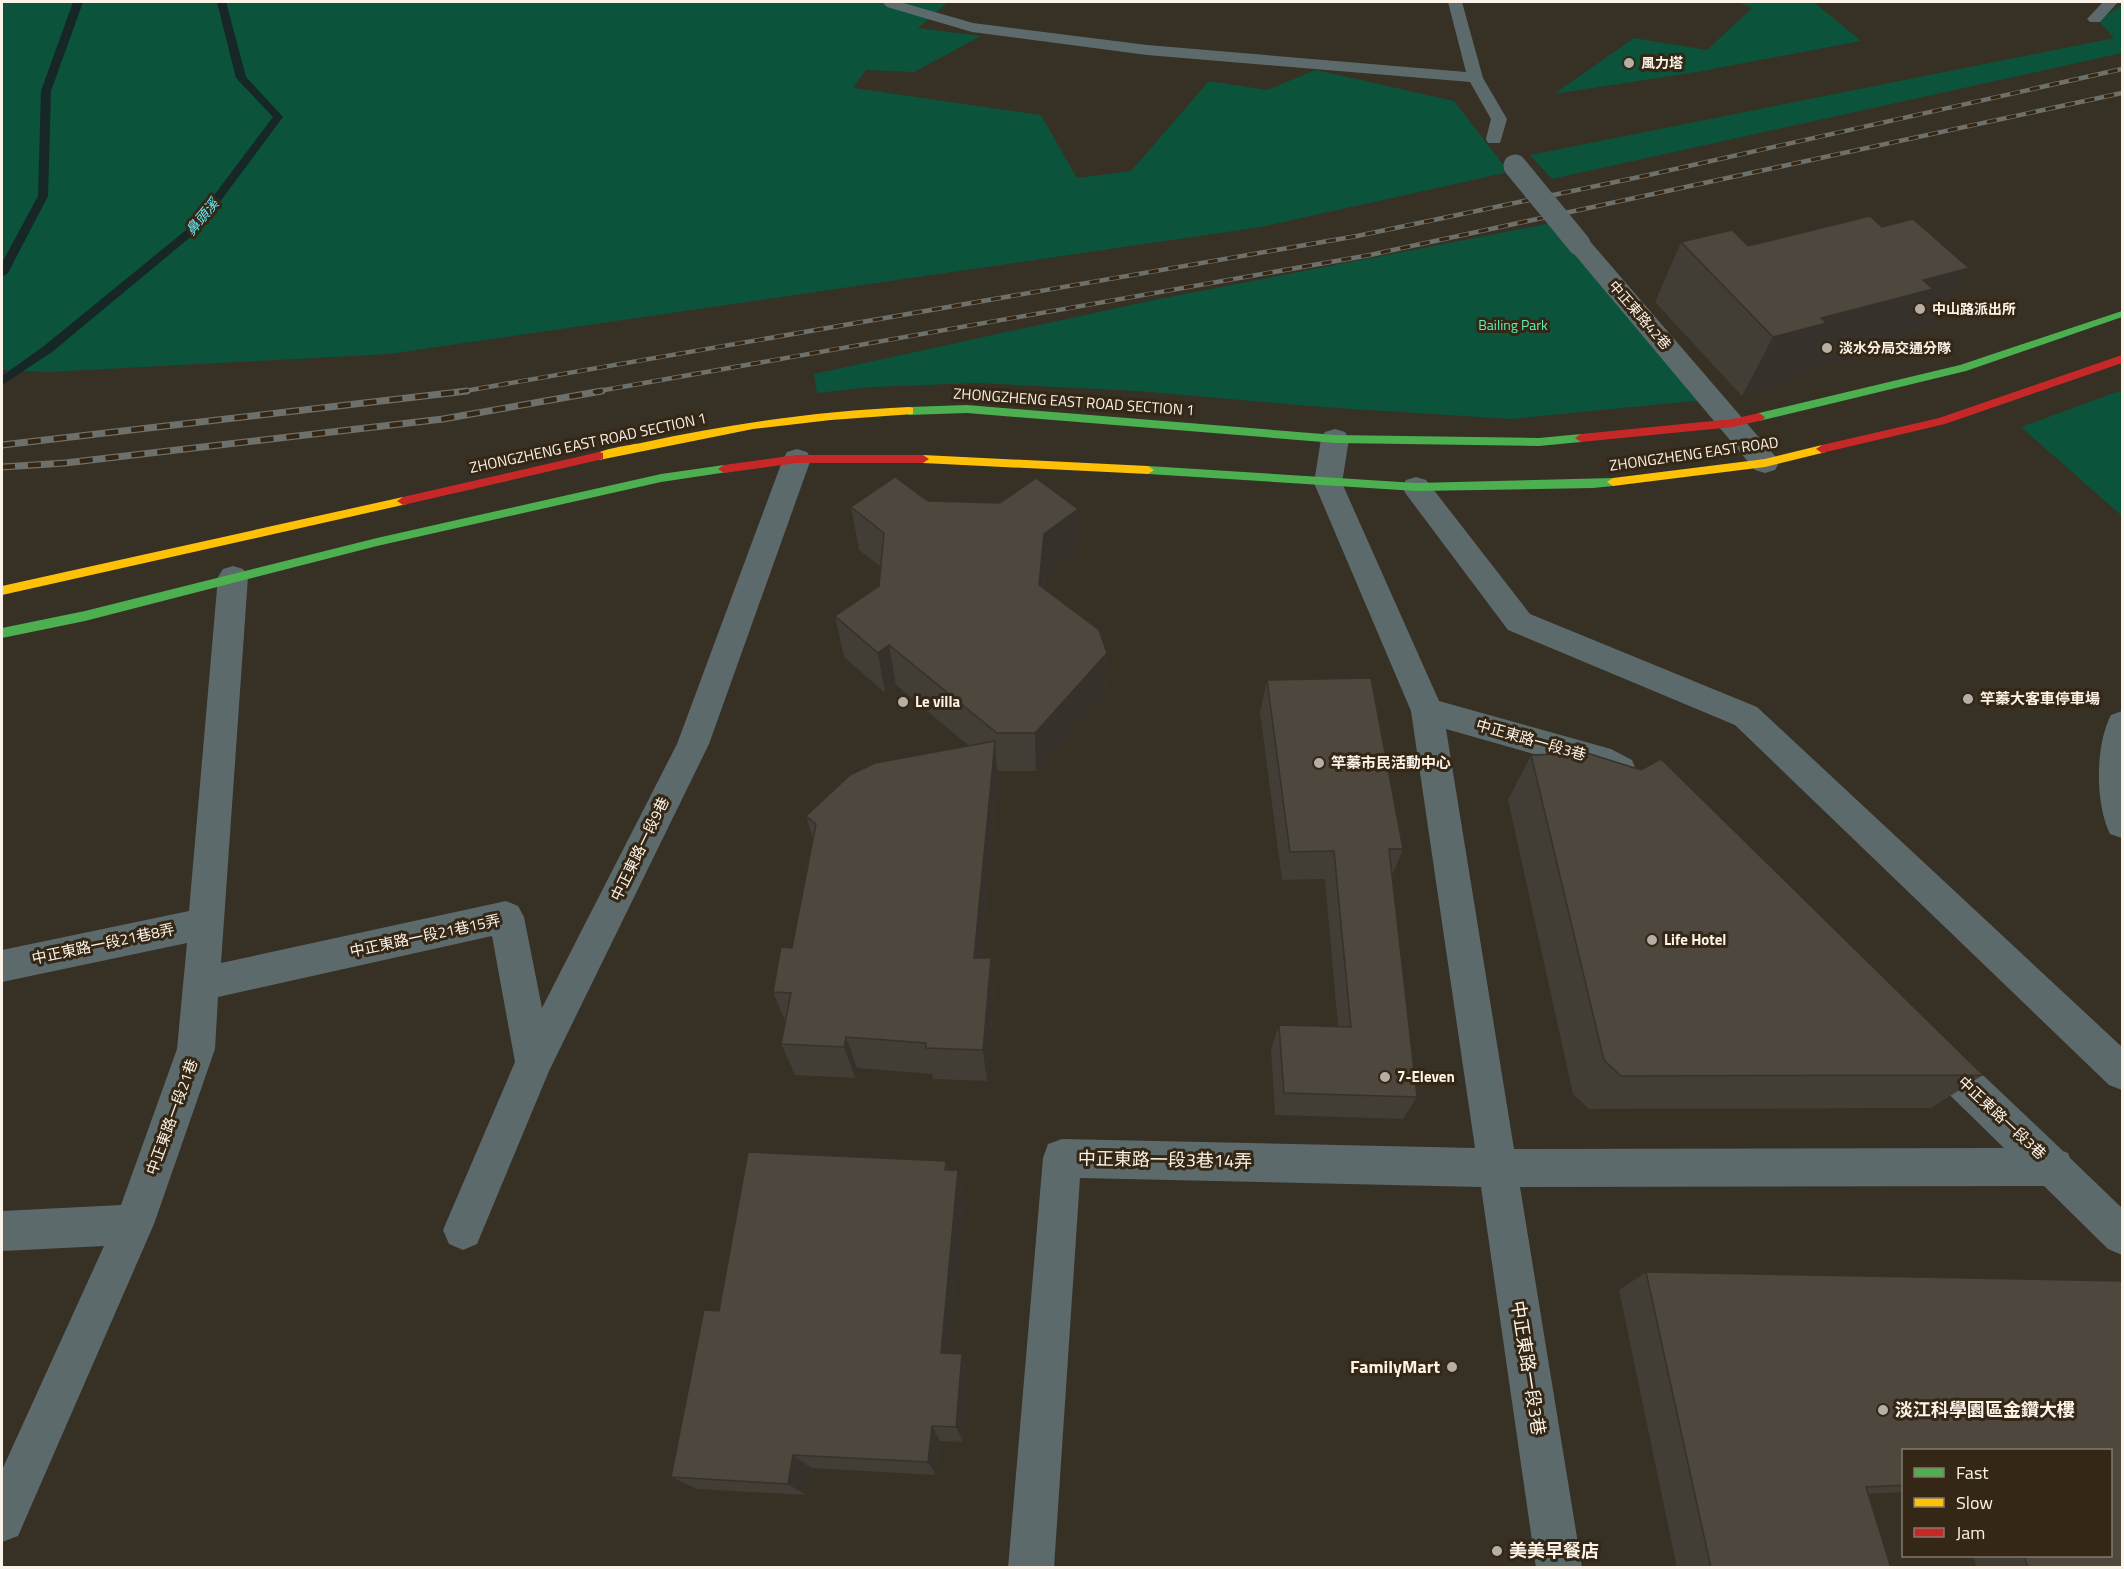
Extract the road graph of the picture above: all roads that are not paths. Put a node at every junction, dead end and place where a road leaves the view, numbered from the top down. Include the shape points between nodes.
1 (889, 2) edge
2 (1455, 2) edge
3 (2111, 2) edge
4 (2095, 19) dead end
5 (1475, 78) junction
6 (1494, 139) dead end
7 (1515, 166) dead end
8 (2122, 314) edge
9 (2122, 359) edge
10 (1733, 423) junction
11 (1335, 439) junction
12 (797, 459) junction
13 (1765, 463) junction
14 (1328, 483) junction
15 (1416, 487) junction
16 (233, 577) junction
17 (2, 591) edge
18 (2, 633) edge
19 (1427, 711) junction
20 (2122, 724) edge
21 (1649, 783) edge
22 (2122, 825) edge
23 (205, 923) junction
24 (2, 966) edge
25 (201, 984) junction
26 (1916, 1037) edge
27 (534, 1062) junction
28 (2122, 1072) edge
29 (2054, 1167) junction
30 (1498, 1168) junction
31 (134, 1224) junction
32 (463, 1230) dead end
33 (2, 1232) edge
34 (2122, 1235) edge
35 (2, 1520) edge
36 (1031, 1568) edge
37 (1559, 1568) edge

1 - 5 lane via 972,27 1146,50
2 - 5 lane
3 - 4 lane
5 - 6 lane via 1499,119
7 - 10 street, 中正東路42巷, bridge
8 - 10 main road, ZHONGZHENG EAST ROAD via 1962,368
9 - 13 main road, ZHONGZHENG EAST ROAD via 1941,421
10 - 11 main road, ZHONGZHENG EAST ROAD via 1539,442
10 - 13 street, 中正東路42巷
11 - 14 street
11 - 17 main road, ZHONGZHENG EAST ROAD SECTION 1 via 968,409 842,413 679,437
12 - 14 main road via 1047,464
12 - 16 main road via 661,478
12 - 27 street, 中正東路一段9巷 via 693,744
13 - 15 main road, ZHONGZHENG EAST ROAD via 1593,484
14 - 15 main road, ZHONGZHENG EAST ROAD
14 - 19 street, 中正東路一段3巷
15 - 28 street via 1519,622 1746,716
16 - 18 main road via 85,616
16 - 23 street, 中正東路一段21巷
19 - 21 street, 中正東路一段3巷 via 1599,759
19 - 30 street, 中正東路一段3巷
20 - 22 street via 2114,765
23 - 24 street, 中正東路一段21巷8弄
23 - 25 street, 中正東路一段21巷
25 - 27 street, 中正東路一段21巷15弄 via 506,917
25 - 31 street, 中正東路一段21巷 via 196,1049
26 - 29 street, 中正東路一段3巷
27 - 32 street, 中正東路一段9巷
29 - 30 street, 中正東路一段3巷
29 - 34 street, 中正東路一段3巷
30 - 36 street, 中正東路一段3巷14弄 via 1062,1158
30 - 37 street, 中正東路一段3巷
31 - 33 street
31 - 35 street, 中正東路一段21巷

